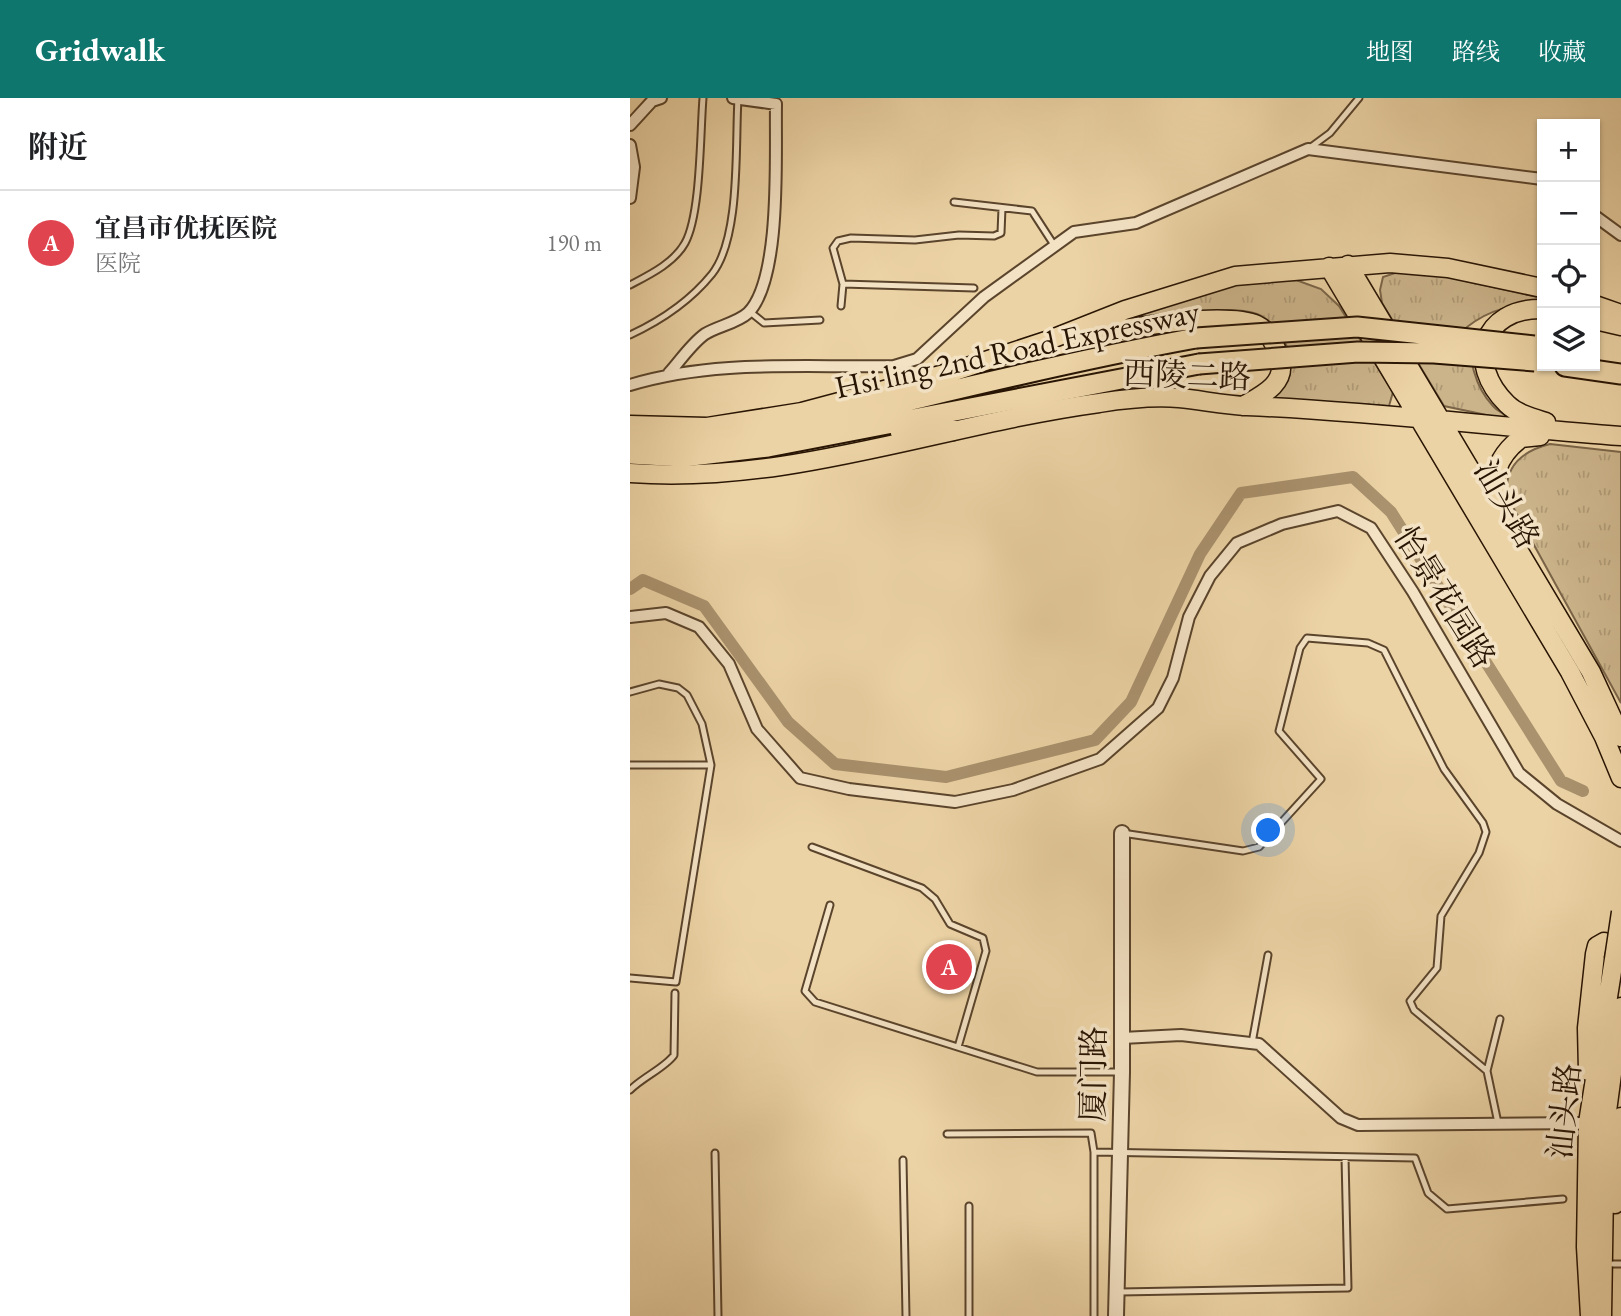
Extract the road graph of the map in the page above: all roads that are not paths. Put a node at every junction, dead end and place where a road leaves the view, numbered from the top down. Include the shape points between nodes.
1 (661, 98) edge
2 (703, 98) edge
3 (733, 98) edge
4 (1359, 98) edge
5 (738, 99) edge
6 (630, 125) edge
7 (630, 145) edge
8 (1308, 149) junction
9 (1537, 177) edge
10 (630, 198) edge
11 (954, 202) dead end
12 (1002, 208) junction
13 (1600, 220) edge
14 (1621, 235) edge
15 (1054, 245) junction
16 (1348, 265) junction
17 (1329, 267) junction
18 (843, 284) junction
19 (630, 285) edge
20 (1537, 287) edge
21 (974, 288) dead end
22 (842, 306) dead end
23 (1600, 307) edge
24 (1537, 309) edge
25 (749, 311) junction
26 (1621, 314) edge
27 (820, 320) dead end
28 (1600, 321) edge
29 (1621, 326) edge
30 (630, 335) edge
31 (1049, 340) junction
32 (1537, 354) edge
33 (1537, 354) edge
34 (1600, 360) edge
35 (1600, 369) edge
36 (1618, 371) edge
37 (951, 372) junction
38 (669, 373) junction
39 (630, 385) edge
40 (1242, 406) junction
41 (1430, 419) junction
42 (843, 424) junction
43 (630, 425) edge
44 (953, 430) junction
45 (1576, 433) junction
46 (1621, 436) edge
47 (636, 440) edge
48 (630, 454) edge
49 (630, 473) edge
50 (1511, 539) junction
51 (630, 617) edge
52 (630, 692) edge
53 (1621, 737) edge
54 (711, 765) junction
55 (630, 767) edge
56 (1621, 778) edge
57 (1122, 833) joint
58 (1621, 841) edge
59 (812, 847) dead end
60 (830, 905) dead end
61 (1621, 912) edge
62 (1604, 942) dead end
63 (1268, 955) dead end
64 (630, 978) edge
65 (675, 993) dead end
66 (1621, 1007) edge
67 (1500, 1019) dead end
68 (1122, 1038) junction
69 (1252, 1043) junction
70 (958, 1047) junction
71 (1487, 1071) junction
72 (1122, 1072) junction
73 (630, 1090) edge
74 (1621, 1117) edge
75 (1498, 1123) junction
76 (1588, 1123) junction
77 (947, 1134) dead end
78 (1619, 1142) edge
79 (1094, 1152) junction
80 (715, 1153) dead end
81 (1120, 1155) junction
82 (1345, 1157) junction
83 (903, 1160) dead end
84 (1563, 1199) dead end
85 (969, 1206) dead end
86 (1617, 1264) edge
87 (1117, 1292) junction
88 (719, 1316) edge
89 (906, 1316) edge
90 (969, 1316) edge
91 (1094, 1316) edge
92 (1116, 1316) edge
93 (1590, 1316) edge
94 (1602, 1316) edge
95 (1613, 1316) edge

1 - 6 street via 652,101
2 - 19 lane via 692,223 685,243 661,267
3 - 5 street
4 - 8 lane via 1330,133
5 - 25 street via 776,104 772,246 763,286
5 - 30 lane via 731,221 723,253 713,273 688,297
7 - 10 street via 634,167
8 - 9 street
8 - 15 street via 1136,223 1081,230
11 - 12 lane
12 - 15 lane via 1032,211
12 - 18 lane via 1001,233 995,236 838,241 833,248
13 - 14 street
15 - 38 street via 984,297 917,359 894,366 745,365
16 - 17 main road, 西陵二路
16 - 20 main road, 西陵二路 via 1448,268
16 - 41 main road, 汕头路
17 - 31 main road, 西陵二路 via 1235,276 1125,310
17 - 41 main road, 汕头路
18 - 21 lane
18 - 22 lane
23 - 26 main road
24 - 45 main road via 1517,310 1492,328 1484,345 1483,366 1490,384 1508,406
25 - 27 lane via 764,323
25 - 38 street via 704,335
28 - 29 main road
31 - 37 main road, 西陵二路
31 - 40 main road via 1162,323 1222,320 1257,325 1275,343 1282,367 1277,382
32 - 42 highway, Hsi ling 2nd Road Expressway, bridge via 1357,327 1196,338 1080,359
33 - 42 highway, Hsi ling 2nd Road Expressway, bridge via 1358,352 1199,364
34 - 36 highway
35 - 36 highway
37 - 42 highway
37 - 43 main road, 西陵二路 via 802,412 707,427
38 - 39 street
40 - 41 main road, 西陵二路 via 1339,409
40 - 44 main road, 西陵二路 via 1175,397 1100,403
41 - 45 main road, 西陵二路
41 - 50 main road, 汕头路
41 - 56 main road, 汕头路 via 1570,672
42 - 44 highway
42 - 47 highway, Hsi ling 2nd Road Expressway via 711,440
42 - 48 highway, Hsi ling 2nd Road Expressway via 768,447 684,457
44 - 49 main road, 西陵二路 via 799,464 718,472
45 - 46 main road, 西陵二路
45 - 50 main road via 1521,438 1500,460 1494,475 1495,496
50 - 53 main road, 汕头路 via 1591,672
51 - 58 street, 怡景花园路 via 666,613 699,627 729,664 757,729 800,778 955,802 1013,790 1100,759 1158,708 1173,678 1189,617 1210,576 1237,543 1282,524 1338,511 1371,528 1519,773 1557,804
52 - 54 lane via 659,684 687,695 702,724
54 - 55 lane
54 - 64 lane via 676,982
57 - 68 street, 厦门路
57 - 71 lane via 1243,851 1259,847 1321,779 1279,731 1300,648 1307,638 1368,643 1384,650 1444,769 1486,832 1479,853 1441,916 1437,968 1410,1001 1414,1010
59 - 70 lane via 922,888 950,923 983,937 986,951
60 - 70 lane via 804,991 816,1002
61 - 76 main road, 汕头路, bridge
62 - 76 main road via 1595,954 1587,1028
63 - 69 lane
65 - 73 lane via 674,1055
66 - 94 main road, 汕头路 via 1605,1126
67 - 71 lane
68 - 69 street via 1181,1035
68 - 72 street, 厦门路
69 - 75 street via 1278,1059 1341,1118 1358,1125
70 - 72 lane via 1050,1074
71 - 75 lane
72 - 81 street, 厦门路
74 - 78 main road
75 - 76 street
76 - 93 main road, 汕头路
77 - 79 lane via 1091,1133
78 - 86 main road
79 - 81 lane
79 - 91 lane
80 - 88 lane
81 - 82 lane
81 - 87 street, 厦门路
82 - 84 lane via 1415,1158 1428,1193 1447,1209
82 - 87 lane via 1348,1288
83 - 89 lane
85 - 90 lane
86 - 95 main road
87 - 92 street, 厦门路

